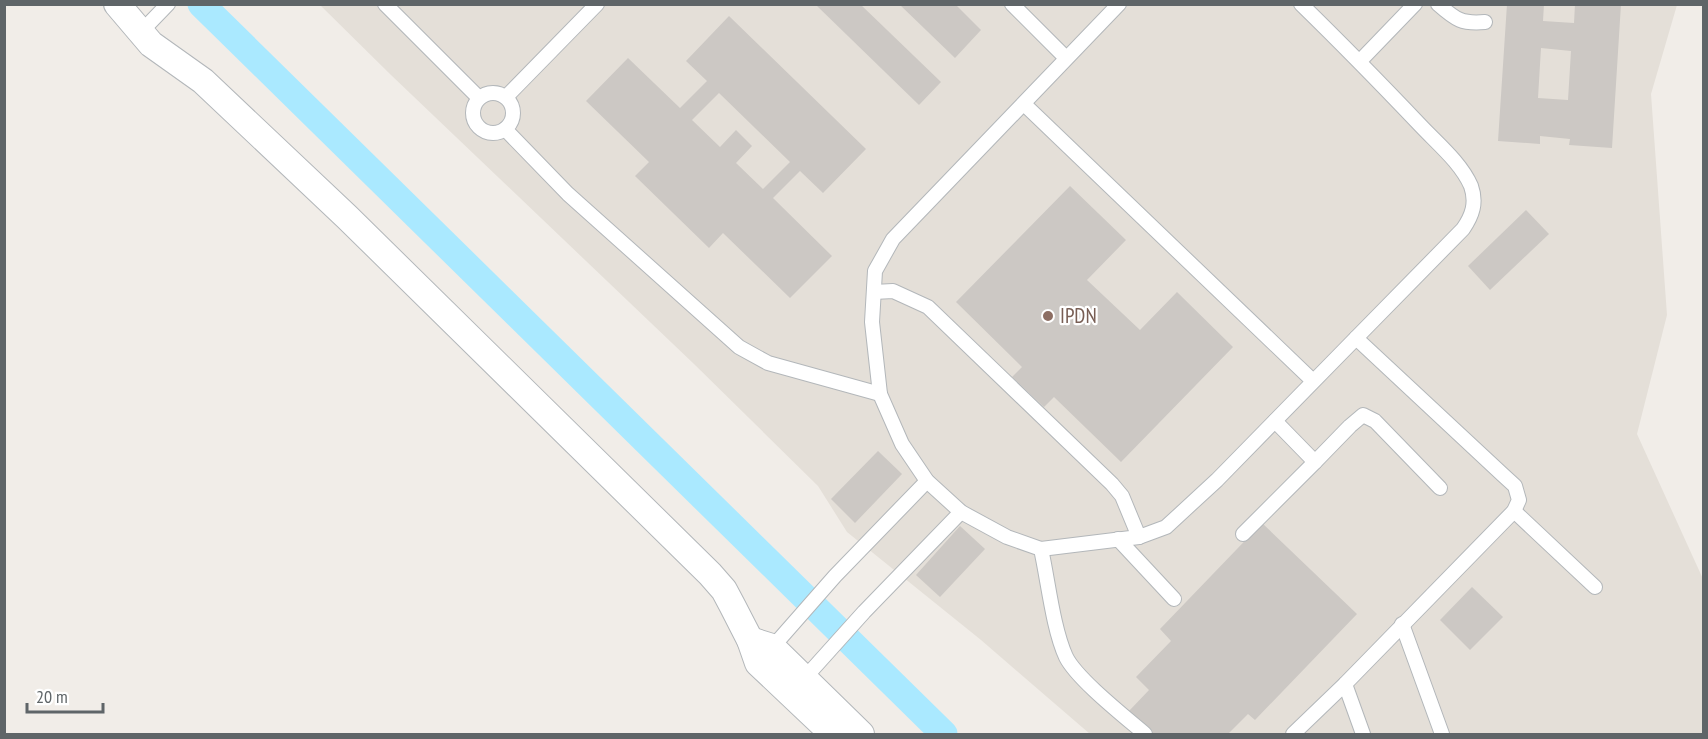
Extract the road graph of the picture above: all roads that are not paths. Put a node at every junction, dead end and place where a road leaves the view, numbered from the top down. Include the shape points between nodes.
1 (117, 4) edge
2 (168, 4) edge
3 (385, 4) edge
4 (597, 4) edge
5 (1011, 4) edge
6 (1119, 4) edge
7 (1301, 4) edge
8 (1415, 4) edge
9 (1438, 4) edge
10 (1485, 22) dead end
11 (144, 29) junction
12 (1066, 58) junction
13 (1360, 61) junction
14 (506, 97) junction
15 (479, 98) junction
16 (1024, 104) junction
17 (505, 129) junction
18 (874, 292) junction
19 (1356, 338) junction
20 (1313, 381) junction
21 (880, 394) junction
22 (1275, 421) junction
23 (1315, 462) junction
24 (927, 481) junction
25 (1440, 488) dead end
26 (1514, 511) junction
27 (961, 512) junction
28 (1243, 534) dead end
29 (1139, 537) junction
30 (1118, 539) junction
31 (1041, 549) junction
32 (1595, 587) dead end
33 (1174, 598) dead end
34 (1402, 624) junction
35 (766, 647) junction
36 (802, 680) junction
37 (1345, 684) junction
38 (833, 735) edge
39 (861, 735) edge
40 (1145, 735) edge
41 (1293, 735) edge
42 (1363, 735) edge
43 (1442, 735) edge

1 - 11 street
2 - 11 lane
3 - 15 lane
4 - 14 lane
5 - 12 lane
6 - 12 lane
7 - 13 lane
8 - 13 lane
9 - 10 lane via 1457,20
11 - 35 street via 151,44 202,81 339,210 710,574
12 - 16 lane
13 - 19 lane via 1463,172 1474,201 1473,216 1463,229
14 - 15 lane via 496,93
14 - 17 lane via 513,114
15 - 17 lane via 473,108 478,126 494,133
16 - 18 lane via 893,239 875,271
16 - 20 lane
17 - 21 lane via 568,194 739,347 768,363
18 - 21 lane via 872,322
18 - 29 lane via 893,291 928,307 1112,484 1122,496
19 - 20 lane
19 - 26 lane via 1515,486 1520,500
20 - 22 lane
21 - 24 lane via 902,444
22 - 23 lane
22 - 29 lane via 1166,527
23 - 25 lane via 1363,415 1375,421
23 - 28 lane
24 - 27 lane
24 - 35 lane
26 - 32 lane
26 - 34 lane
27 - 31 lane via 1007,537
27 - 36 lane
29 - 30 lane
30 - 31 lane
30 - 33 lane
31 - 40 lane via 1066,657
34 - 37 lane
34 - 43 lane
35 - 36 street
36 - 38 street
36 - 39 street
37 - 41 lane
37 - 42 lane

